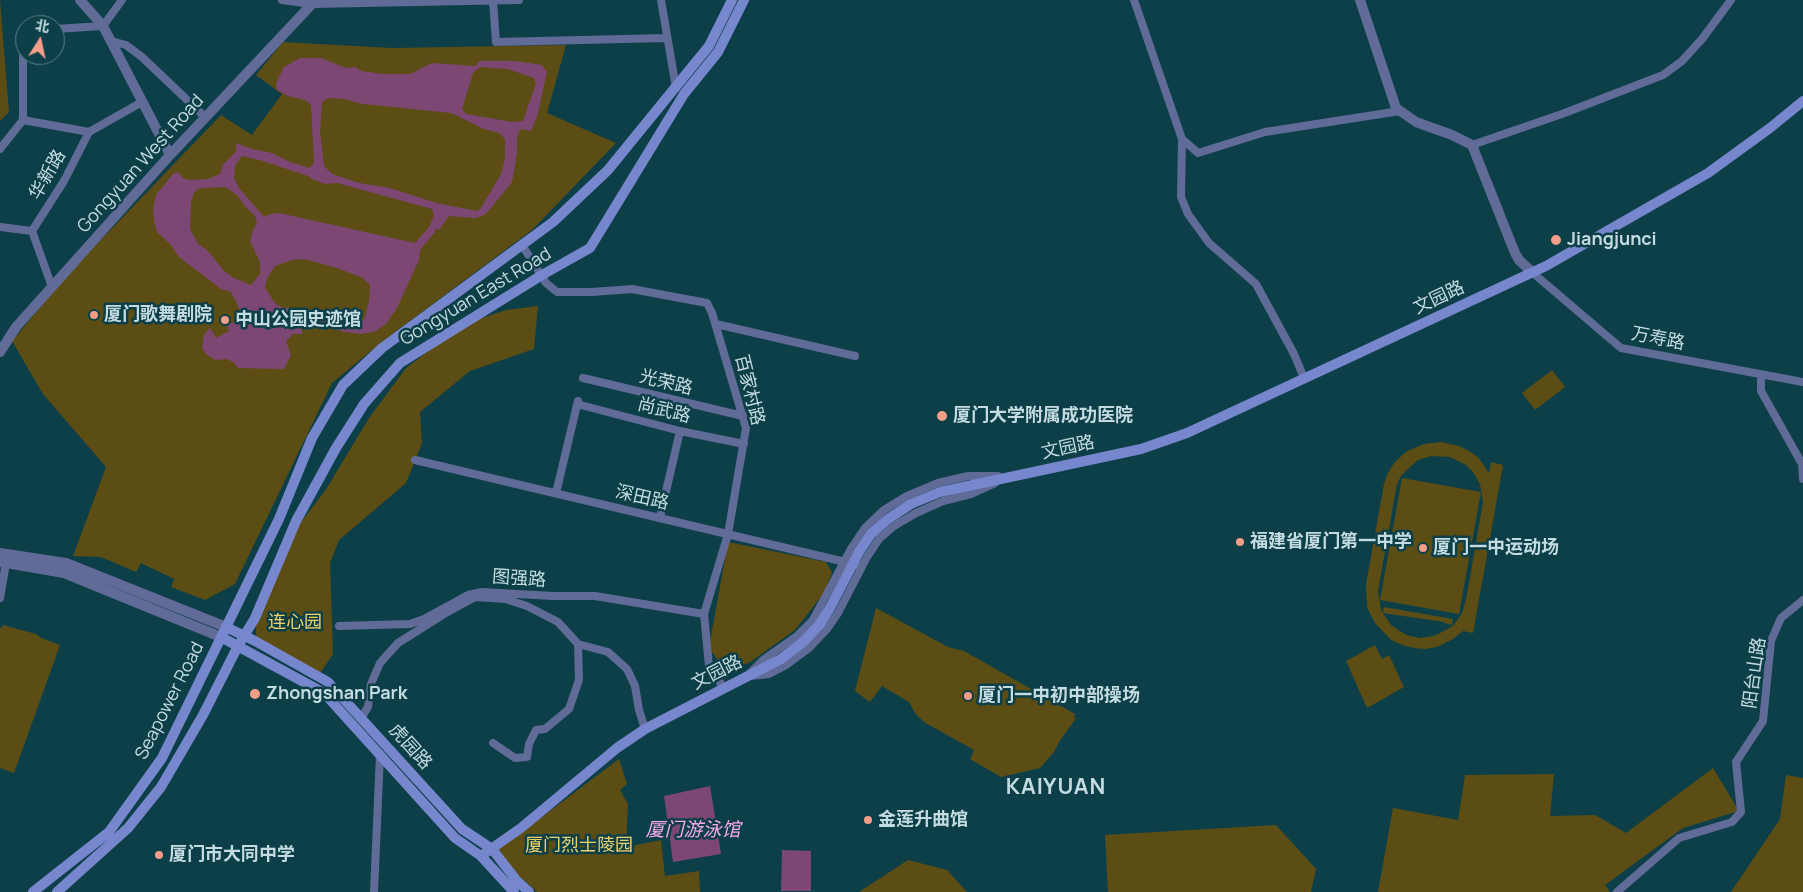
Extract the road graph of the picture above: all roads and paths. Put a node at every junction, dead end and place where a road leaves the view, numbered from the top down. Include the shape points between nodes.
1 (80, 0) edge
2 (122, 0) edge
3 (282, 0) edge
4 (519, 0) edge
5 (661, 0) edge
6 (732, 0) edge
7 (744, 0) edge
8 (1134, 0) edge
9 (1360, 0) edge
10 (1731, 0) edge
11 (493, 1) edge
12 (312, 4) junction
13 (103, 26) junction
14 (65, 28) edge
15 (667, 38) junction
16 (111, 41) junction
17 (23, 65) edge
18 (676, 88) junction
19 (1803, 101) edge
20 (142, 102) junction
21 (1400, 110) junction
22 (205, 117) junction
23 (23, 120) junction
24 (89, 132) junction
25 (1182, 139) junction
26 (1472, 145) junction
27 (0, 149) edge
28 (170, 155) junction
29 (0, 227) edge
30 (32, 231) junction
31 (522, 246) junction
32 (1533, 273) junction
33 (542, 275) junction
34 (52, 287) junction
35 (716, 324) junction
36 (0, 352) edge
37 (855, 356) dead end
38 (1762, 375) junction
39 (583, 378) dead end
40 (1304, 378) junction
41 (1803, 382) edge
42 (743, 416) junction
43 (680, 431) junction
44 (744, 444) junction
45 (415, 460) dead end
46 (1010, 476) junction
47 (1803, 479) edge
48 (556, 493) junction
49 (660, 517) junction
50 (728, 534) junction
51 (0, 553) edge
52 (844, 562) junction
53 (3, 563) edge
54 (862, 566) junction
55 (0, 598) edge
56 (1803, 600) edge
57 (704, 614) junction
58 (339, 626) dead end
59 (226, 627) junction
60 (244, 635) junction
61 (221, 637) junction
62 (578, 644) junction
63 (238, 646) junction
64 (745, 677) junction
65 (723, 688) junction
66 (361, 718) junction
67 (645, 729) junction
68 (381, 739) junction
69 (493, 742) dead end
70 (380, 754) junction
71 (492, 849) junction
72 (481, 856) junction
73 (518, 881) junction
74 (34, 892) edge
75 (57, 892) edge
76 (374, 892) edge
77 (515, 892) edge
78 (529, 892) edge
79 (1617, 892) edge

1 - 13 street
2 - 13 street
3 - 12 street
4 - 11 street
5 - 15 street
6 - 18 main road, Gongyuan East Road via 709,46
7 - 33 main road, Gongyuan East Road via 718,52 684,94 590,248
8 - 25 street
9 - 21 street via 1396,108
10 - 26 street via 1702,39 1682,61 1663,75
11 - 12 street
11 - 15 street via 496,42
12 - 22 street, Gongyuan West Road
13 - 14 street
13 - 16 street
15 - 18 street
16 - 20 street
16 - 22 street via 126,45 142,57
17 - 23 street
18 - 31 main road, Gongyuan East Road via 608,170 553,222
19 - 32 main road, 文园路 via 1708,173
20 - 24 street
20 - 28 street
21 - 25 street via 1265,132 1198,153
21 - 26 street via 1416,122
22 - 28 street, Gongyuan West Road
23 - 24 street, 华新路
23 - 27 street
24 - 30 street, 华新路 via 64,181
25 - 40 street via 1181,197 1188,214 1209,243 1256,284
26 - 32 street via 1515,253
28 - 34 street, Gongyuan West Road
29 - 30 street
30 - 34 street
31 - 33 street, 百家村路
31 - 59 main road, Gongyuan East Road via 382,348 343,385 312,438 279,519
32 - 38 street, 万寿路 via 1621,348
32 - 40 main road, 文园路
33 - 35 street, 百家村路 via 546,284 557,292 632,289 706,303
33 - 60 main road, Gongyuan East Road via 400,363 364,404 296,522 255,618
34 - 36 street, Gongyuan West Road via 16,327
35 - 37 street
35 - 42 street, 百家村路
38 - 41 street, 万寿路
38 - 47 street via 1761,391 1802,464
39 - 42 street, 光荣路
40 - 46 main road, 文园路 via 1178,436 1141,449
42 - 44 street, 百家村路 via 746,428
43 - 44 street, 尚武路
43 - 48 street, 尚武路 via 577,401
43 - 49 street
44 - 50 street, 百家村路
45 - 48 street, 深田路
46 - 52 street via 968,476 938,483 907,496 884,510 865,528
46 - 54 street via 971,494 916,512 879,540
46 - 64 main road, 文园路, bridge via 940,492 911,504 888,519 871,534 859,552 820,624 781,659
48 - 49 street, 深田路
49 - 50 street, 深田路
50 - 52 street, 深田路
50 - 57 street, 百家村路
51 - 59 street via 66,563
52 - 54 street, 深田路
52 - 64 street via 812,620
53 - 55 street
53 - 61 street via 64,573
54 - 64 street via 838,613 809,648 786,666 769,674
56 - 79 street, 阳台山路 via 1781,618 1771,641 1763,721 1736,762 1741,812 1732,822 1679,838
57 - 58 street, 图强路 via 595,596 482,592 468,595 410,624
57 - 65 street, 百家村路 via 709,666
59 - 60 main road, 虎园路
59 - 61 main road, Seapower Road
60 - 63 main road, Seapower Road
60 - 66 main road, 虎园路 via 328,682
61 - 63 main road, 虎园路
61 - 74 main road, Seapower Road via 162,758 109,832
62 - 66 street via 558,622 527,606 505,599 475,597 398,643 380,663 371,684 368,707
62 - 67 street via 608,652 627,669 635,686
62 - 69 street via 579,680 569,710 545,729 536,730 527,758 515,758
63 - 70 main road, 虎园路 via 324,694
63 - 75 main road, Seapower Road via 161,787 128,828
64 - 65 main road, 文园路
65 - 67 main road, 文园路
66 - 68 main road, 虎园路
67 - 71 main road, 文园路 via 616,748
68 - 70 street
68 - 71 main road, 虎园路 via 462,829
70 - 72 main road, 虎园路 via 455,838
70 - 76 street
71 - 72 main road, 文园路
71 - 73 main road, 虎园路
72 - 77 main road, 虎园路
73 - 77 street
73 - 78 main road, 虎园路

